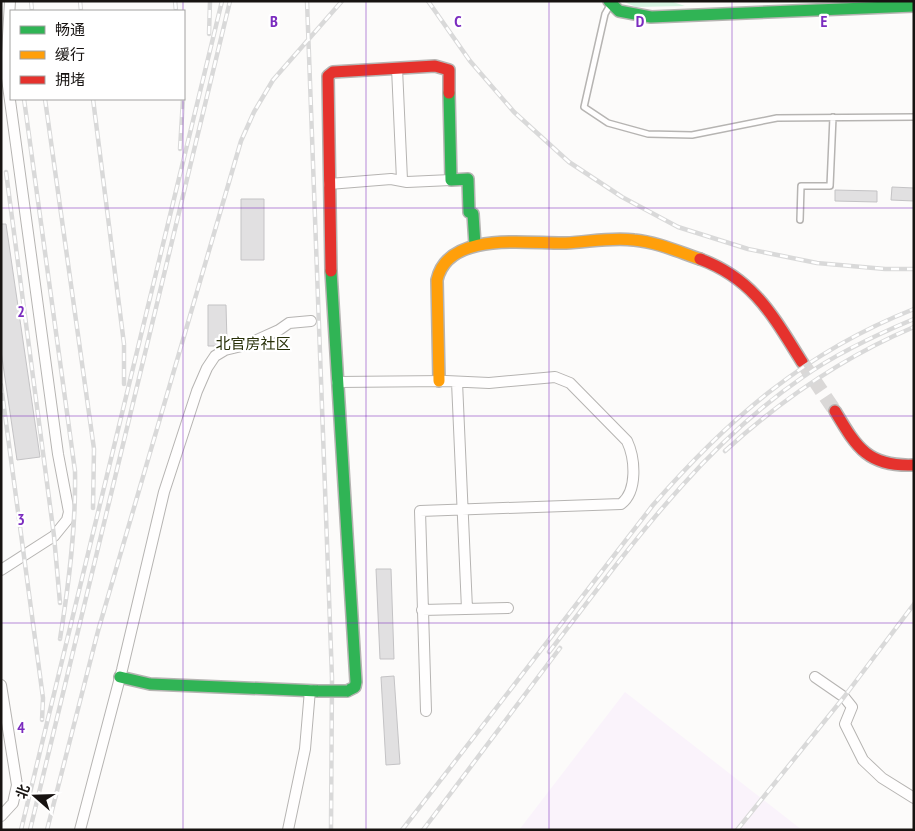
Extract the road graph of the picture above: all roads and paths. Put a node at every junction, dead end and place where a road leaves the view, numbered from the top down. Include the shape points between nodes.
1 (10, 1) edge
2 (610, 2) edge
3 (907, 4) edge
4 (397, 68) junction
5 (833, 117) junction
6 (914, 117) edge
7 (402, 180) junction
8 (451, 180) junction
9 (329, 184) junction
10 (800, 220) dead end
11 (475, 245) junction
12 (311, 321) dead end
13 (802, 362) tunnel mouth
14 (439, 381) junction
15 (338, 382) junction
16 (457, 382) junction
17 (835, 411) tunnel mouth
18 (914, 465) edge
19 (462, 509) junction
20 (1, 570) edge
21 (508, 608) dead end
22 (467, 609) junction
23 (422, 610) junction
24 (120, 677) junction
25 (815, 677) dead end
26 (1, 685) edge
27 (314, 691) junction
28 (426, 711) dead end
29 (914, 798) edge
30 (1, 816) edge
31 (80, 830) edge
32 (288, 830) edge

1 - 20 street via 6,71 58,454 69,512 67,520 54,536
2 - 3 main road via 620,11 651,17
2 - 5 lane via 604,14 584,107 608,123 648,134 692,135 777,118
4 - 7 street
4 - 8 main road via 435,66 449,70
4 - 9 main road via 333,72 328,76
5 - 6 lane
5 - 10 lane via 830,186 801,186
7 - 8 street
7 - 9 street
8 - 11 main road via 468,179
9 - 15 main road
11 - 13 main road via 498,241 562,243 620,238 639,240 724,268 743,280 760,298
11 - 14 main road via 446,260 439,271 436,287
12 - 24 street via 289,322 280,330 246,345 225,350 215,356 207,368 196,392 164,492
14 - 15 street
14 - 16 street
15 - 27 main road, bridge via 356,682 355,688 347,691
16 - 19 street
16 - 19 street via 489,383 555,377 570,383 627,441 634,467 627,499 621,504
17 - 18 main road via 859,449 878,462 894,467
19 - 22 street
19 - 23 street via 420,512
21 - 22 street
22 - 23 street
23 - 28 street
24 - 27 main road via 150,684
24 - 31 street
25 - 29 street via 844,697 852,707 845,724 863,760 882,778
26 - 30 street via 17,785 13,802
27 - 32 street

